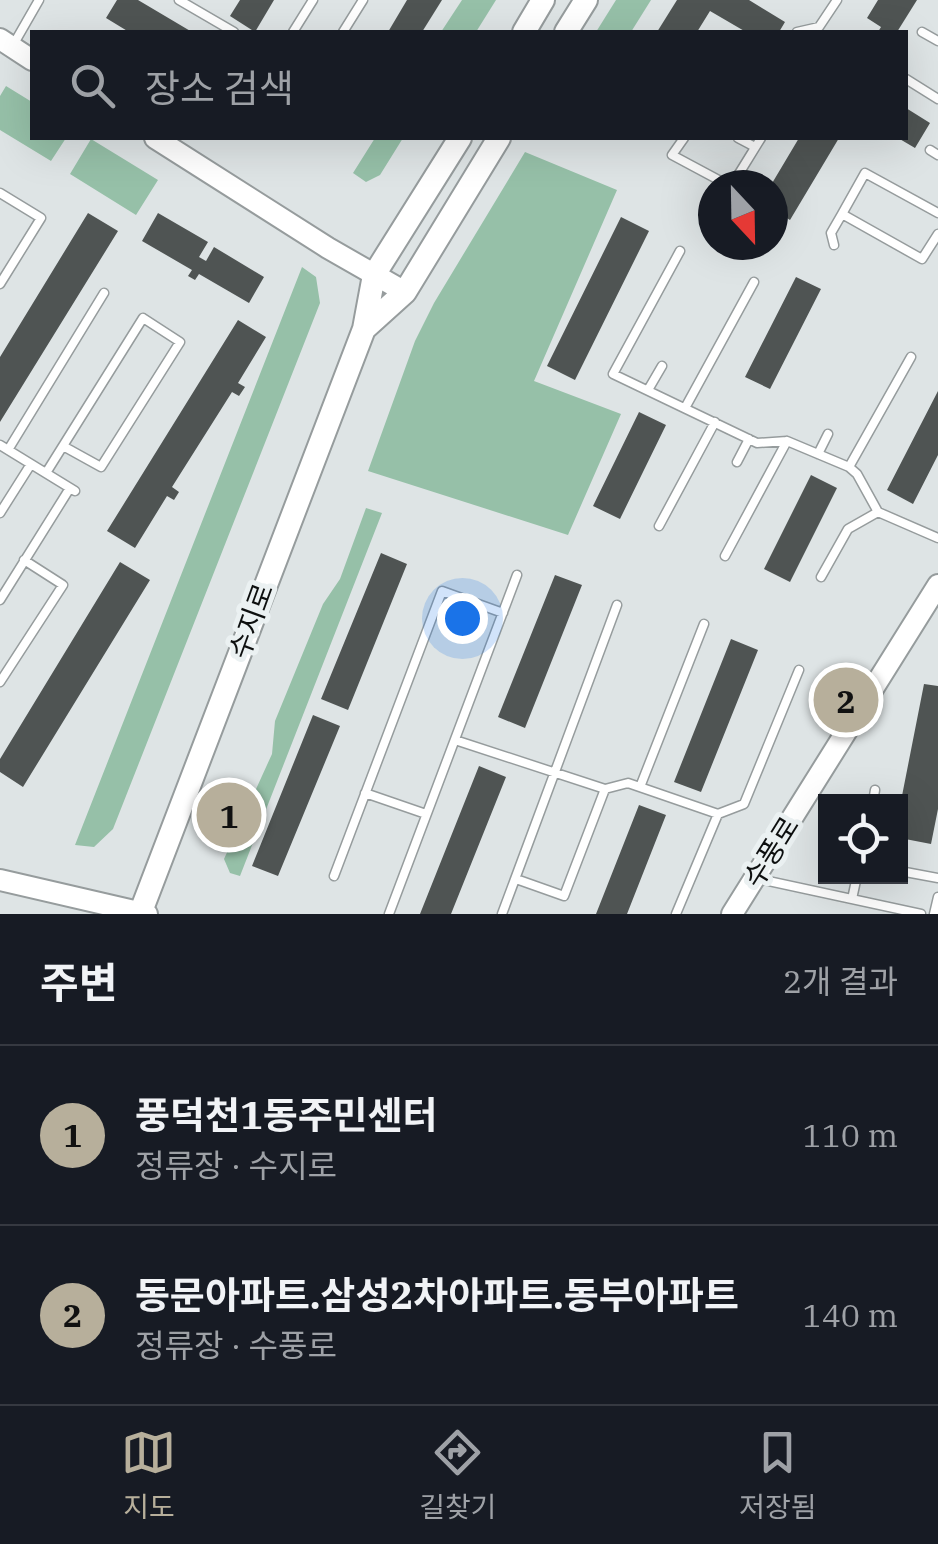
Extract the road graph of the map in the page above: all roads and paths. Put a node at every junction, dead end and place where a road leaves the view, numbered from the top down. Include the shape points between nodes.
1 (39, 0) edge
2 (179, 0) edge
3 (312, 0) edge
4 (364, 0) edge
5 (543, 0) edge
6 (586, 0) edge
7 (836, 0) edge
8 (192, 3) edge
9 (819, 27) junction
10 (231, 30) edge
11 (294, 30) edge
12 (345, 30) edge
13 (525, 30) edge
14 (567, 30) edge
15 (806, 30) edge
16 (825, 30) edge
17 (922, 32) dead end
18 (938, 42) edge
19 (6, 43) edge
20 (30, 59) edge
21 (908, 80) edge
22 (938, 99) edge
23 (158, 140) edge
24 (459, 140) edge
25 (498, 140) edge
26 (683, 140) edge
27 (742, 140) edge
28 (760, 140) edge
29 (755, 146) junction
30 (701, 170) edge
31 (740, 170) edge
32 (1, 196) edge
33 (842, 214) junction
34 (938, 214) edge
35 (938, 234) edge
36 (834, 245) dead end
37 (680, 250) dead end
38 (374, 274) junction
39 (754, 282) dead end
40 (0, 284) edge
41 (406, 292) junction
42 (104, 293) dead end
43 (364, 330) junction
44 (911, 357) dead end
45 (662, 366) dead end
46 (648, 390) junction
47 (685, 408) junction
48 (714, 422) junction
49 (828, 434) dead end
50 (749, 439) junction
51 (788, 442) junction
52 (63, 446) junction
53 (4, 447) edge
54 (818, 454) junction
55 (736, 462) dead end
56 (32, 464) junction
57 (849, 467) junction
58 (46, 473) junction
59 (878, 512) junction
60 (0, 514) edge
61 (659, 526) dead end
62 (938, 538) edge
63 (726, 556) dead end
64 (24, 560) junction
65 (517, 575) dead end
66 (820, 577) dead end
67 (936, 593) edge
68 (0, 600) edge
69 (617, 606) dead end
70 (502, 613) junction
71 (704, 624) dead end
72 (800, 670) dead end
73 (0, 682) edge
74 (454, 740) junction
75 (552, 772) junction
76 (640, 787) junction
77 (605, 789) junction
78 (876, 790) dead end
79 (365, 793) junction
80 (875, 794) edge
81 (426, 814) junction
82 (718, 814) junction
83 (908, 872) edge
84 (334, 876) dead end
85 (754, 878) junction
86 (938, 878) edge
87 (516, 879) junction
88 (0, 880) edge
89 (855, 884) edge
90 (938, 897) edge
91 (852, 899) junction
92 (143, 914) edge
93 (389, 914) edge
94 (502, 914) edge
95 (676, 914) edge
96 (732, 914) edge
97 (921, 914) edge
98 (934, 914) edge

1 - 19 lane
2 - 8 lane
3 - 11 lane
4 - 12 lane
5 - 13 main road
6 - 14 main road
7 - 9 lane
8 - 10 lane
9 - 15 lane
9 - 16 lane
17 - 18 lane
19 - 20 street
21 - 22 lane
23 - 38 street
24 - 38 main road, 수지로
25 - 41 main road, 수지로
26 - 30 lane via 672,155
27 - 29 lane
28 - 29 lane
29 - 31 lane
32 - 40 lane via 41,218
33 - 34 lane via 865,173
33 - 35 lane via 922,259
33 - 36 lane via 831,233
37 - 46 lane via 614,374
38 - 41 street
38 - 43 main road, 수지로
39 - 47 lane
41 - 43 main road, 수지로
42 - 53 lane
43 - 92 main road, 수지로
44 - 57 lane
45 - 46 lane
46 - 47 lane
47 - 48 lane
48 - 50 lane
48 - 61 lane
49 - 54 lane
50 - 51 lane
50 - 55 lane
51 - 54 lane
51 - 63 lane
52 - 52 lane via 143,318 180,342 101,467
52 - 58 lane
53 - 56 lane
54 - 57 lane
56 - 58 lane
56 - 60 lane
57 - 59 lane
58 - 64 lane via 72,489
59 - 62 lane
59 - 66 lane via 848,529
64 - 68 lane
64 - 73 lane via 63,585
65 - 70 lane
67 - 85 street, 수풍로
69 - 75 lane
70 - 74 lane
70 - 79 lane via 442,591
71 - 76 lane
72 - 82 lane via 744,804
74 - 75 lane
74 - 81 lane
75 - 77 lane
75 - 87 lane
76 - 77 lane
76 - 82 lane
77 - 87 lane via 564,896
78 - 80 lane
79 - 81 lane
79 - 84 lane
81 - 93 lane
82 - 95 lane
83 - 86 lane
85 - 91 lane
85 - 96 street, 수풍로
87 - 94 lane
88 - 92 street
89 - 91 lane
90 - 98 lane
91 - 97 lane

